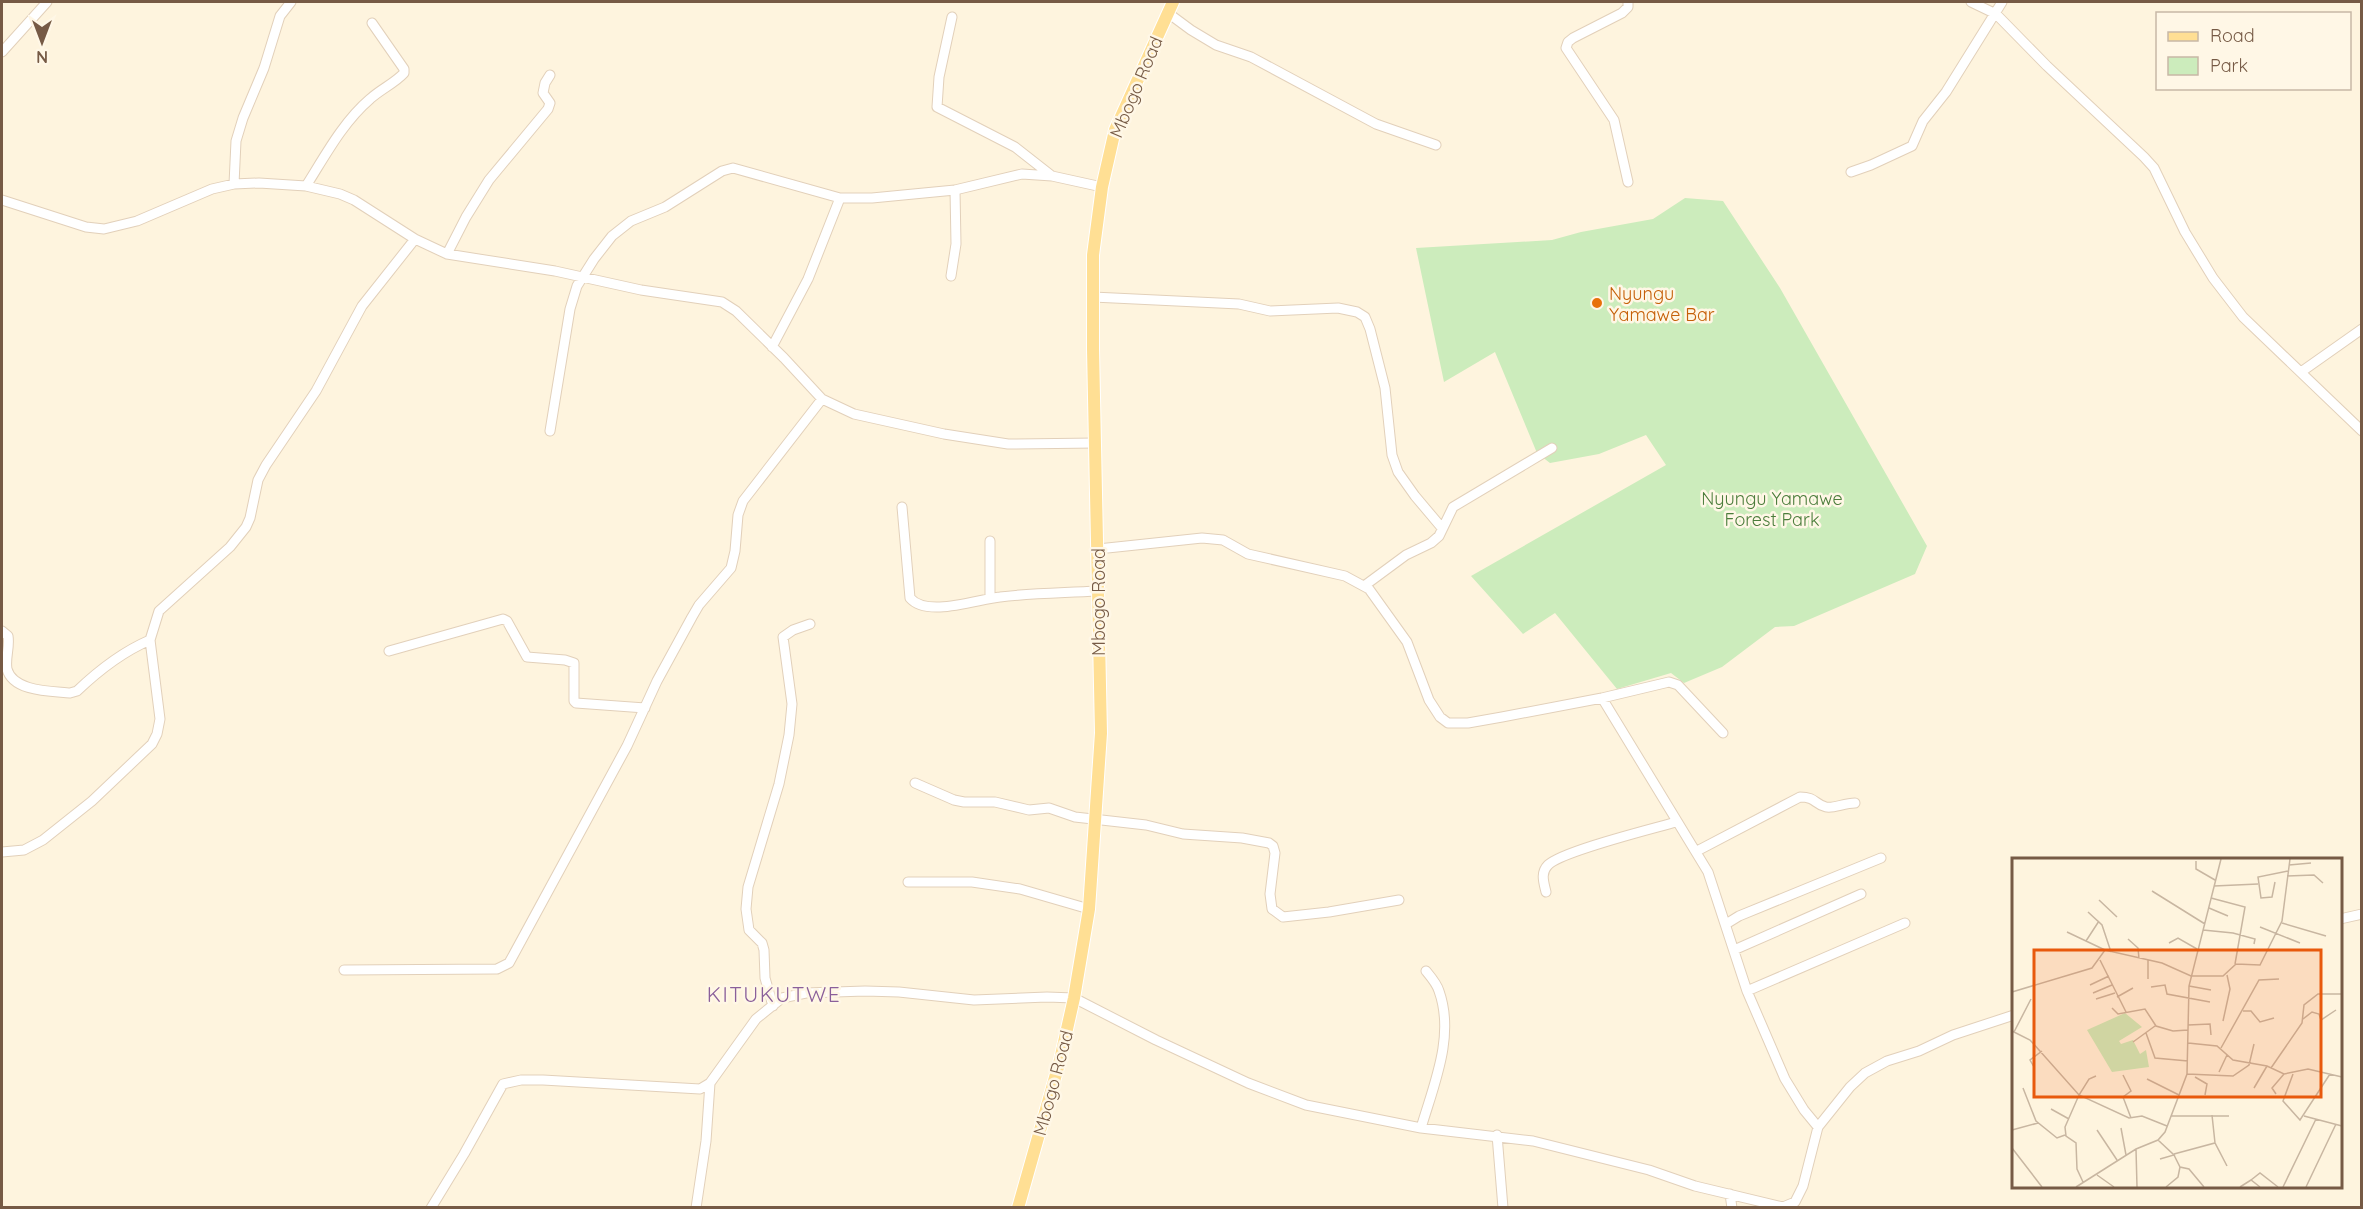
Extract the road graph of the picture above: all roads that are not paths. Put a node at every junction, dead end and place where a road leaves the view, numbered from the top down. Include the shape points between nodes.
1 (47, 2) edge
2 (291, 2) edge
3 (1628, 2) edge
4 (1971, 2) edge
5 (2002, 2) edge
6 (1171, 7) edge
7 (1996, 14) junction
8 (952, 17) dead end
9 (372, 23) dead end
10 (2, 52) edge
11 (550, 75) dead end
12 (1436, 145) dead end
13 (1851, 172) dead end
14 (1052, 176) junction
15 (1628, 182) dead end
16 (234, 184) junction
17 (306, 186) junction
18 (1102, 187) junction
19 (955, 190) junction
20 (840, 198) junction
21 (2, 200) edge
22 (415, 239) junction
23 (447, 254) junction
24 (951, 276) dead end
25 (582, 278) junction
26 (1093, 297) junction
27 (2361, 329) edge
28 (772, 347) junction
29 (2301, 372) junction
30 (822, 399) junction
31 (550, 431) dead end
32 (2361, 431) edge
33 (1096, 443) junction
34 (1552, 448) dead end
35 (902, 507) dead end
36 (1442, 528) junction
37 (990, 541) dead end
38 (1098, 549) junction
39 (1364, 586) junction
40 (1097, 591) junction
41 (990, 598) junction
42 (810, 624) dead end
43 (2, 631) edge
44 (150, 640) junction
45 (389, 651) dead end
46 (1602, 698) junction
47 (645, 708) junction
48 (1722, 733) dead end
49 (915, 783) dead end
50 (1855, 803) dead end
51 (1096, 819) junction
52 (1676, 822) junction
53 (1697, 851) junction
54 (2, 852) edge
55 (1881, 858) dead end
56 (908, 882) dead end
57 (1546, 892) dead end
58 (1861, 894) dead end
59 (1399, 900) dead end
60 (1089, 909) junction
61 (2361, 914) edge
62 (2342, 919) edge
63 (1905, 923) dead end
64 (1726, 924) junction
65 (1734, 950) junction
66 (344, 970) dead end
67 (1426, 971) dead end
68 (1747, 991) junction
69 (1074, 998) junction
70 (773, 1005) junction
71 (2012, 1015) edge
72 (710, 1083) junction
73 (1818, 1127) junction
74 (1421, 1128) junction
75 (1497, 1135) junction
76 (1730, 1194) junction
77 (1783, 1207) edge
78 (431, 1208) edge
79 (696, 1208) edge
80 (1018, 1208) edge
81 (1503, 1208) edge
82 (1732, 1208) edge

1 - 10 street
2 - 16 street via 280,16 243,118 236,141
3 - 15 street via 1622,13 1573,38 1566,48 1614,120
4 - 7 street
5 - 7 street
6 - 12 street via 1191,30 1216,45 1262,62 1376,124
6 - 18 main road, Mbogo Road via 1114,130
7 - 13 street via 1923,121 1912,146
7 - 29 street via 2145,157 2213,278 2243,317
8 - 14 street via 937,107 1015,147
9 - 17 street via 404,73 356,113
11 - 23 street via 543,93 550,103 548,109 489,180
14 - 18 street
14 - 19 street via 1022,174
16 - 17 street
16 - 21 street via 212,189 137,221 104,229
17 - 22 street via 354,200
18 - 26 main road, Mbogo Road via 1093,255
19 - 20 street
19 - 24 street via 956,244
20 - 25 street via 728,168 665,207 624,226 608,240
20 - 28 street via 808,279
22 - 23 street
22 - 44 street via 362,306 316,391 266,465 258,480 246,527 230,548 159,611
23 - 25 street
25 - 28 street via 722,302
25 - 31 street via 570,309
26 - 33 main road, Mbogo Road
26 - 36 street via 1239,304 1270,311 1338,308 1358,312 1370,328 1398,472
27 - 29 street
28 - 30 street
29 - 32 street
30 - 33 street via 869,419 944,434 1008,444
30 - 47 street via 743,501 731,568 699,605
33 - 38 main road, Mbogo Road
34 - 36 street via 1453,507
35 - 41 street via 912,601 956,606
36 - 39 street via 1431,543 1406,555
37 - 41 street
38 - 39 street via 1215,539 1248,554 1320,569
38 - 40 main road, Mbogo Road
39 - 46 street via 1374,594 1407,642 1429,700 1448,723
40 - 41 street
40 - 51 main road, Mbogo Road via 1101,733
42 - 70 street via 783,637 791,694 789,735 779,784 748,887 747,922 749,930 762,943 765,978
43 - 44 street via 9,636 7,668 14,679 26,687 70,693 131,648
44 - 54 street via 160,719 152,744 92,801 43,840 24,850
45 - 47 street via 503,619 527,657 574,663 576,703
46 - 48 street via 1674,683
46 - 52 street
47 - 66 street via 509,963 497,969
49 - 51 street via 954,800 995,801 1029,810 1048,808
50 - 53 street via 1845,802 1833,808 1800,796
51 - 59 street via 1269,843 1275,853 1272,909 1283,916
51 - 60 main road, Mbogo Road
52 - 53 street
52 - 57 street via 1555,861 1548,865 1542,878
53 - 64 street
55 - 64 street
56 - 60 street via 982,883 1020,889
58 - 65 street
60 - 69 main road, Mbogo Road
61 - 62 street
63 - 68 street
64 - 65 street
65 - 68 street
67 - 74 street via 1439,989 1444,1046
68 - 73 street via 1785,1079
69 - 70 street via 974,1000 865,991 806,993 782,998
69 - 74 street via 1280,1097
69 - 80 main road, Mbogo Road
70 - 72 street via 756,1019
71 - 73 street via 1953,1035 1865,1073
72 - 78 street via 700,1089 683,1090 543,1080 503,1084
72 - 79 street
73 - 77 street via 1803,1186 1795,1202
74 - 75 street
75 - 76 street via 1649,1170
75 - 81 street
76 - 77 street
76 - 82 street

